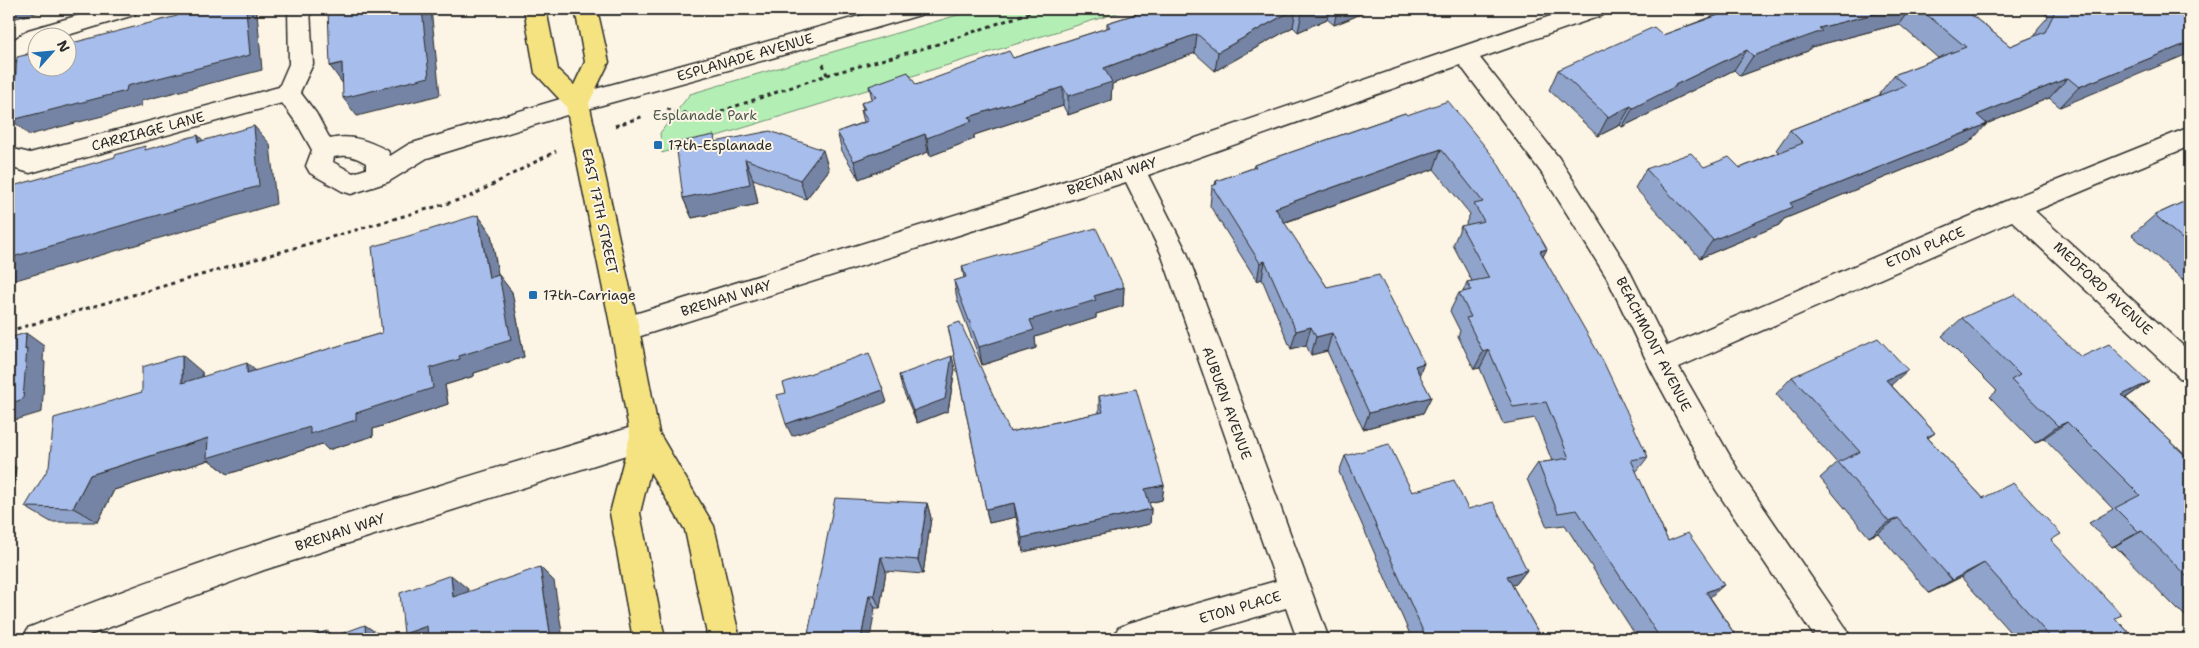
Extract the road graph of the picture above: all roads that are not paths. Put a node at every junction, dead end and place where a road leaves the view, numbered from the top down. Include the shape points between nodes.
1 (126, 9) edge
2 (299, 9) edge
3 (535, 9) edge
4 (586, 9) edge
5 (912, 9) edge
6 (1595, 9) edge
7 (9, 54) edge
8 (1464, 54) junction
9 (288, 92) junction
10 (577, 103) junction
11 (2190, 136) edge
12 (324, 150) junction
13 (9, 158) edge
14 (1133, 170) junction
15 (379, 175) junction
16 (2015, 208) junction
17 (625, 329) junction
18 (1661, 362) junction
19 (2190, 369) edge
20 (645, 436) junction
21 (1294, 591) junction
22 (39, 639) edge
23 (649, 639) edge
24 (724, 639) edge
25 (1129, 639) edge
26 (1312, 639) edge
27 (1835, 639) edge

1 - 7 street via 36,36
2 - 9 street via 301,64
3 - 10 main road via 547,73
4 - 10 main road via 597,62
5 - 10 street, ESPLANADE AVENUE
6 - 8 street, BRENAN WAY
8 - 14 street, BRENAN WAY
8 - 18 street, BEACHMONT AVENUE via 1550,165 1616,272
9 - 12 street
9 - 13 street, CARRIAGE LANE via 30,163
10 - 15 street via 418,151
10 - 17 main road, EAST 17TH STREET
11 - 16 street, ETON PLACE
12 - 15 street via 346,144 364,150 379,158
12 - 15 street via 318,166 351,184
14 - 17 street, BRENAN WAY
14 - 21 street, AUBURN AVENUE via 1174,253
16 - 18 street, ETON PLACE
16 - 19 street, MEDFORD AVENUE
17 - 20 main road, EAST 17TH STREET
18 - 27 street, BEACHMONT AVENUE via 1727,480
20 - 22 street, BRENAN WAY via 359,525 116,607
20 - 23 main road, EAST 17TH STREET via 625,513
20 - 24 main road, EAST 17TH STREET via 699,526
21 - 25 street, ETON PLACE
21 - 26 street, AUBURN AVENUE

